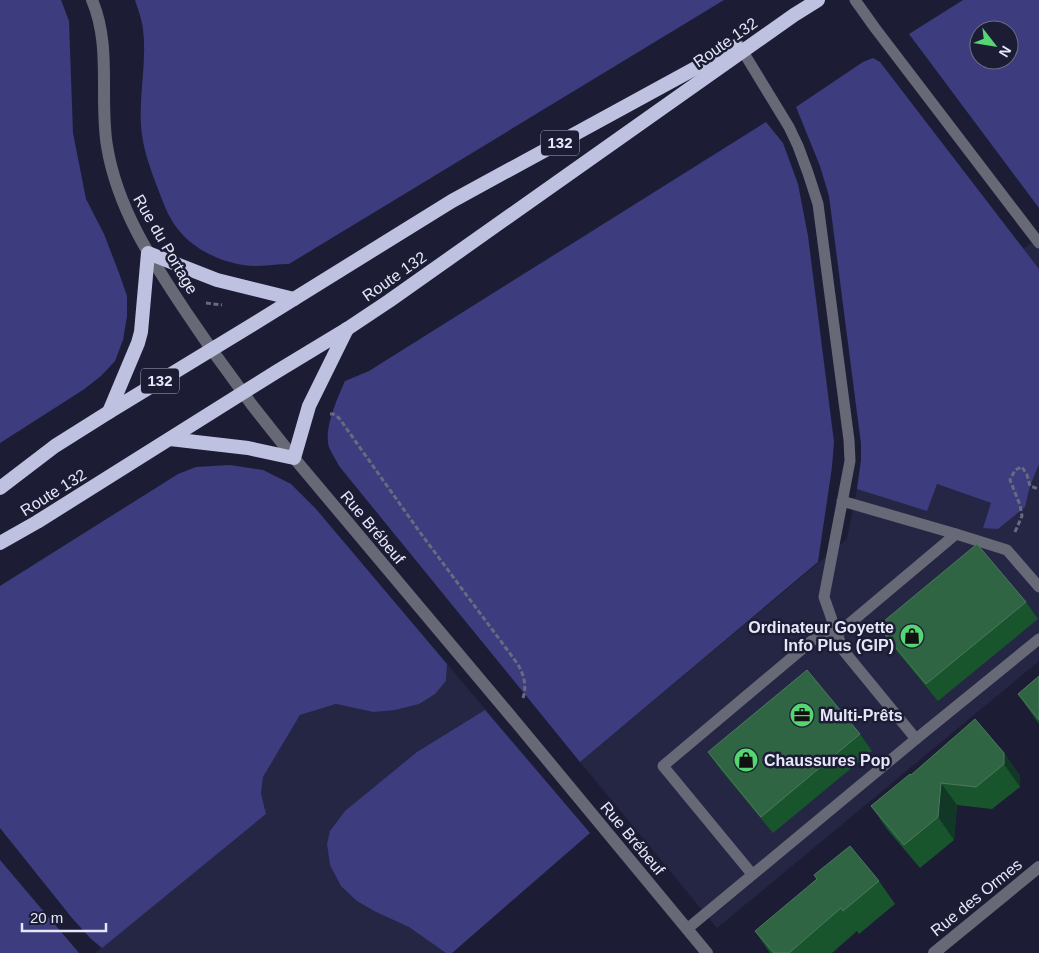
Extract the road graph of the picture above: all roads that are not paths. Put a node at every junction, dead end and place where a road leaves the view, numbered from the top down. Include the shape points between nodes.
1 (92, 0) edge
2 (818, 0) edge
3 (855, 0) edge
4 (741, 48) junction
5 (1039, 243) edge
6 (148, 253) junction
7 (294, 299) junction
8 (347, 329) junction
9 (212, 350) junction
10 (243, 393) junction
11 (109, 412) junction
12 (170, 439) junction
13 (294, 458) junction
14 (0, 488) edge
15 (842, 501) junction
16 (956, 534) junction
17 (0, 543) edge
18 (1039, 586) edge
19 (837, 634) junction
20 (1039, 639) edge
21 (916, 739) junction
22 (1039, 867) edge
23 (752, 874) junction
24 (687, 929) junction
25 (707, 953) edge
26 (934, 953) edge

1 - 6 street, Rue du Portage via 103,44 109,159 116,186
2 - 4 highway, Route 132 / 132
3 - 5 lane
4 - 7 highway, Route 132 / 132 via 452,201
4 - 8 highway, Route 132 / 132
4 - 15 lane via 789,127 818,204 849,440 850,461
6 - 7 highway via 217,280
6 - 9 street, Rue du Portage
6 - 11 highway via 138,343
7 - 9 highway, Route 132 / 132
8 - 10 highway, Route 132 / 132
8 - 13 highway via 309,406
9 - 10 street, Rue Brébeuf
9 - 11 highway, Route 132 / 132
10 - 12 highway, Route 132 / 132
10 - 13 street, Rue Brébeuf
11 - 14 highway, Route 132 / 132 via 55,446
12 - 13 highway via 248,448
12 - 17 highway, Route 132 / 132
13 - 24 street, Rue Brébeuf
15 - 16 lane
15 - 19 lane via 824,596
16 - 18 lane via 1007,550
16 - 19 lane
19 - 21 lane via 843,650
19 - 23 lane via 814,639 663,766
20 - 21 lane
21 - 23 lane
22 - 26 street, Rue des Ormes
23 - 24 lane
24 - 25 street, Rue Brébeuf

